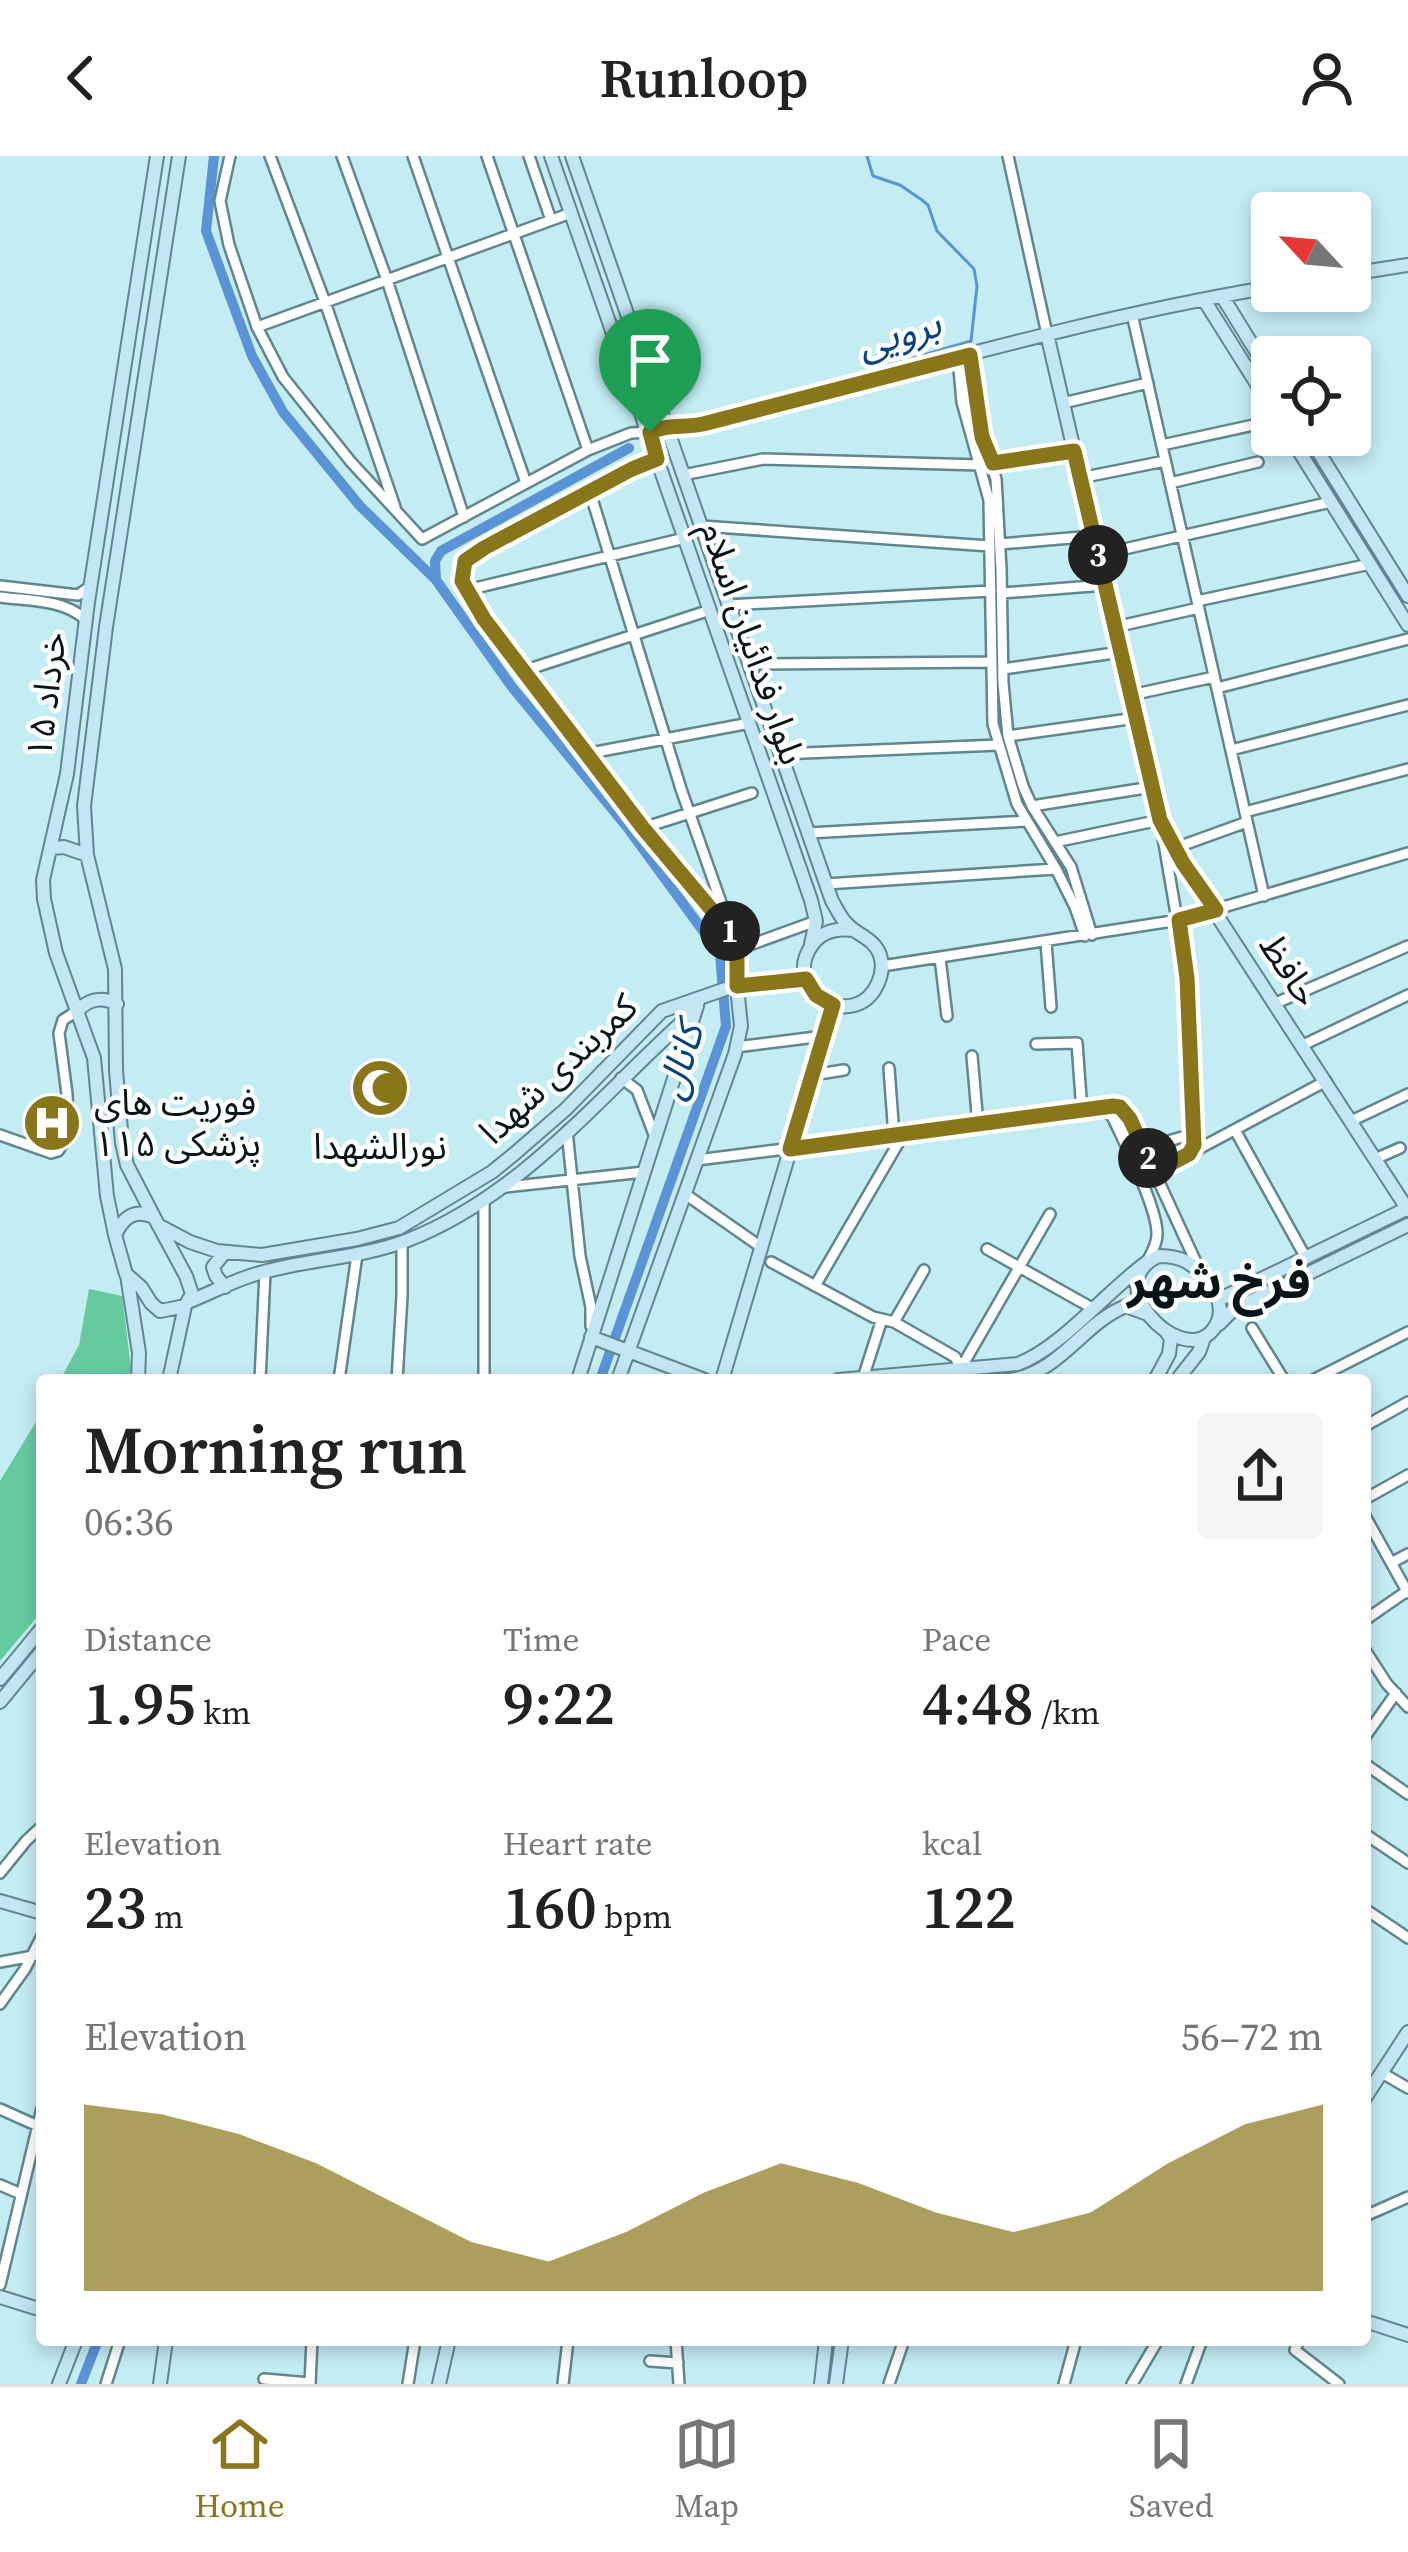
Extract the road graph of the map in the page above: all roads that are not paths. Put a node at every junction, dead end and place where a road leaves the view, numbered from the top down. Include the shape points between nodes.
1 (157, 156) edge
2 (179, 156) edge
3 (230, 156) edge
4 (270, 156) edge
5 (342, 156) edge
6 (413, 156) edge
7 (488, 156) edge
8 (529, 156) edge
9 (551, 156) edge
10 (572, 156) edge
11 (1008, 156) edge
12 (571, 213) junction
13 (551, 220) junction
14 (514, 233) junction
15 (448, 257) junction
16 (1405, 267) edge
17 (1371, 271) edge
18 (386, 280) junction
19 (1251, 291) edge
20 (1222, 296) junction
21 (1204, 300) junction
22 (325, 302) junction
23 (1132, 314) junction
24 (257, 327) junction
25 (1047, 334) junction
26 (1251, 343) edge
27 (964, 356) junction
28 (1250, 374) edge
29 (1148, 383) junction
30 (1063, 403) junction
31 (117, 412) junction
32 (139, 412) junction
33 (665, 425) junction
34 (1251, 426) edge
35 (650, 432) junction
36 (1162, 445) junction
37 (587, 450) junction
38 (1074, 451) junction
39 (1302, 456) edge
40 (1321, 456) edge
41 (657, 459) junction
42 (1166, 461) junction
43 (1258, 462) dead end
44 (987, 464) junction
45 (683, 475) junction
46 (1081, 478) junction
47 (526, 483) junction
48 (1170, 483) junction
49 (590, 492) junction
50 (1330, 502) junction
51 (396, 512) junction
52 (464, 517) junction
53 (700, 526) junction
54 (1094, 536) junction
55 (1182, 536) junction
56 (1371, 536) junction
57 (685, 538) junction
58 (1358, 544) junction
59 (995, 545) junction
60 (1098, 555) junction
61 (610, 556) junction
62 (1370, 564) junction
63 (1402, 574) edge
64 (1106, 585) junction
65 (0, 586) edge
66 (91, 586) junction
67 (467, 590) junction
68 (996, 592) junction
69 (1408, 596) edge
70 (0, 597) edge
71 (1198, 604) junction
72 (728, 605) junction
73 (710, 610) junction
74 (86, 620) junction
75 (1408, 625) edge
76 (1115, 627) junction
77 (634, 635) junction
78 (1408, 639) edge
79 (1121, 652) junction
80 (749, 664) junction
81 (997, 665) junction
82 (524, 671) junction
83 (1215, 683) junction
84 (1131, 695) junction
85 (1408, 705) edge
86 (1136, 718) junction
87 (750, 723) junction
88 (1007, 736) junction
89 (665, 739) junction
90 (998, 745) junction
91 (1231, 750) junction
92 (585, 754) junction
93 (780, 754) junction
94 (1408, 769) edge
95 (1152, 787) junction
96 (752, 793) dead end
97 (1032, 806) junction
98 (690, 814) junction
99 (1246, 817) junction
100 (1160, 820) junction
101 (58, 821) junction
102 (1027, 821) junction
103 (86, 824) junction
104 (643, 828) junction
105 (808, 833) junction
106 (1054, 842) junction
107 (52, 848) junction
108 (1175, 848) junction
109 (1408, 853) edge
110 (88, 855) junction
111 (1056, 869) junction
112 (826, 884) junction
113 (1264, 896) junction
114 (1216, 910) junction
115 (1179, 920) junction
116 (816, 921) junction
117 (854, 930) junction
118 (732, 934) junction
119 (1089, 935) junction
120 (1046, 942) junction
121 (1408, 946) edge
122 (810, 948) junction
123 (736, 950) junction
124 (940, 958) junction
125 (882, 966) junction
126 (806, 979) junction
127 (734, 987) junction
128 (1408, 995) edge
129 (704, 998) junction
130 (1276, 1003) junction
131 (117, 1004) junction
132 (833, 1005) junction
133 (1051, 1007) dead end
134 (77, 1011) junction
135 (946, 1016) dead end
136 (824, 1036) junction
137 (1036, 1044) dead end
138 (1303, 1045) junction
139 (736, 1047) junction
140 (972, 1056) dead end
141 (889, 1068) dead end
142 (844, 1070) dead end
143 (812, 1075) junction
144 (621, 1078) junction
145 (1326, 1081) junction
146 (1408, 1094) edge
147 (1099, 1109) junction
148 (1082, 1112) junction
149 (1351, 1121) junction
150 (1195, 1122) junction
151 (978, 1125) junction
152 (1235, 1130) junction
153 (567, 1131) junction
154 (0, 1135) edge
155 (899, 1135) junction
156 (655, 1136) junction
157 (1143, 1148) junction
158 (1400, 1148) dead end
159 (790, 1149) junction
160 (1189, 1154) junction
161 (1375, 1159) junction
162 (698, 1160) junction
163 (644, 1172) junction
164 (1154, 1172) junction
165 (572, 1180) junction
166 (504, 1187) junction
167 (685, 1194) junction
168 (484, 1201) junction
169 (1408, 1208) edge
170 (1050, 1214) dead end
171 (156, 1221) junction
172 (1408, 1225) edge
173 (115, 1235) junction
174 (402, 1242) junction
175 (761, 1247) junction
176 (987, 1249) dead end
177 (225, 1252) junction
178 (356, 1256) junction
179 (1306, 1258) junction
180 (771, 1262) dead end
181 (1147, 1262) junction
182 (1019, 1267) junction
183 (924, 1270) dead end
184 (265, 1272) junction
185 (127, 1274) junction
186 (1203, 1276) junction
187 (814, 1286) junction
188 (225, 1287) junction
189 (1220, 1299) junction
190 (187, 1304) junction
191 (1092, 1308) junction
192 (888, 1320) junction
193 (1157, 1322) junction
194 (1252, 1328) dead end
195 (1408, 1332) edge
196 (1209, 1334) junction
197 (595, 1339) junction
198 (625, 1349) junction
199 (962, 1368) junction
200 (138, 1374) edge
201 (170, 1374) edge
202 (260, 1374) edge
203 (340, 1374) edge
204 (397, 1374) edge
205 (484, 1374) edge
206 (580, 1374) edge
207 (619, 1374) edge
208 (678, 1374) edge
209 (724, 1374) edge
210 (865, 1374) edge
211 (903, 1374) edge
212 (1033, 1374) edge
213 (1158, 1374) edge
214 (1182, 1374) edge
215 (1280, 1374) edge
216 (1325, 1374) edge
217 (1408, 1402) edge
218 (1371, 1423) edge
219 (1408, 1475) edge
220 (1371, 1496) edge
221 (1371, 1527) edge
222 (1408, 1554) edge
223 (1391, 1563) junction
224 (1407, 1592) edge
225 (1371, 1616) edge
226 (36, 1635) edge
227 (36, 1658) edge
228 (1371, 1658) edge
229 (0, 1679) edge
230 (1396, 1693) junction
231 (0, 1702) edge
232 (1408, 1707) edge
233 (1371, 1728) edge
234 (1371, 1768) edge
235 (1408, 1793) edge
236 (36, 1832) edge
237 (1371, 1838) edge
238 (1407, 1862) edge
239 (0, 1874) edge
240 (0, 1901) edge
241 (36, 1911) edge
242 (1371, 1916) edge
243 (1408, 1938) edge
244 (36, 1949) edge
245 (33, 1956) junction
246 (0, 1962) edge
247 (0, 2005) edge
248 (1408, 2032) edge
249 (1382, 2073) junction
250 (1408, 2088) edge
251 (1371, 2089) edge
252 (0, 2108) edge
253 (36, 2125) edge
254 (36, 2134) edge
255 (0, 2185) edge
256 (21, 2194) junction
257 (1408, 2197) edge
258 (1371, 2213) edge
259 (0, 2285) edge
260 (0, 2297) edge
261 (36, 2308) edge
262 (1371, 2322) edge
263 (1408, 2335) edge
264 (74, 2346) edge
265 (118, 2346) edge
266 (165, 2346) edge
267 (312, 2346) edge
268 (414, 2346) edge
269 (448, 2346) edge
270 (567, 2346) edge
271 (677, 2346) edge
272 (825, 2346) edge
273 (841, 2346) edge
274 (902, 2346) edge
275 (1074, 2346) edge
276 (1154, 2346) edge
277 (1200, 2346) edge
278 (1296, 2346) edge
279 (650, 2361) dead end
280 (678, 2363) junction
281 (264, 2379) dead end
282 (1190, 2382) edge
283 (310, 2383) edge
284 (59, 2384) edge
285 (106, 2384) edge
286 (160, 2384) edge
287 (409, 2384) edge
288 (439, 2384) edge
289 (563, 2384) edge
290 (679, 2384) edge
291 (821, 2384) edge
292 (836, 2384) edge
293 (889, 2384) edge
294 (1064, 2384) edge
295 (1132, 2384) edge
296 (1339, 2384) edge

1 - 31 main road, ۱۵ خرداد
2 - 32 main road, ۱۵ خرداد
3 - 24 street via 220,201
4 - 22 street
5 - 18 street
6 - 15 street
7 - 14 street
8 - 13 street
9 - 12 main road, بلوار فدائیان اسلام
10 - 33 main road, بلوار فدائیان اسلام
11 - 25 street
12 - 13 street
12 - 35 main road, بلوار فدائیان اسلام
13 - 14 street
14 - 15 street
14 - 37 street
15 - 18 street
15 - 47 street
16 - 17 main road
18 - 22 street
18 - 52 street
19 - 20 main road
20 - 21 main road
20 - 26 main road
21 - 23 main road
21 - 28 main road
22 - 24 street
22 - 51 street
23 - 25 main road
23 - 29 street
24 - 51 street via 283,377
25 - 27 main road
25 - 30 main road, حافظ
27 - 33 main road via 703,424
27 - 44 street via 962,402
29 - 30 street
29 - 36 street
30 - 38 main road, حافظ
31 - 32 main road
31 - 66 main road, ۱۵ خرداد
32 - 103 main road, ۱۵ خرداد
33 - 35 main road
33 - 45 main road, بلوار فدائیان اسلام
34 - 36 street
35 - 37 street
35 - 41 main road, بلوار فدائیان اسلام
36 - 42 street
37 - 47 street
38 - 44 street
38 - 46 main road, حافظ
39 - 50 main road
40 - 56 main road
41 - 49 street
41 - 57 main road, بلوار فدائیان اسلام
42 - 46 street
42 - 48 street
43 - 48 street
44 - 45 street via 763,459
44 - 59 street
45 - 53 main road, بلوار فدائیان اسلام
46 - 54 main road, حافظ
47 - 52 street
48 - 55 street
49 - 61 street
49 - 67 street via 465,561
50 - 55 street
50 - 58 main road
51 - 52 street via 422,539
53 - 59 street
53 - 72 main road, بلوار فدائیان اسلام
54 - 59 street
54 - 60 main road, حافظ
55 - 60 street
55 - 71 street
56 - 58 main road
56 - 63 main road
57 - 61 street
57 - 73 main road, بلوار فدائیان اسلام
58 - 62 main road
59 - 68 street
60 - 64 main road, حافظ
61 - 67 street
61 - 77 street
62 - 71 street
62 - 75 main road
63 - 69 main road
64 - 68 street
64 - 76 main road, حافظ
65 - 66 street via 78,595
66 - 74 main road, ۱۵ خرداد
67 - 82 street
68 - 72 street
68 - 81 street
70 - 74 street via 63,605
71 - 76 street
71 - 83 street
72 - 80 main road, بلوار فدائیان اسلام
73 - 77 street
73 - 87 main road, بلوار فدائیان اسلام
74 - 101 main road, ۱۵ خرداد
76 - 79 main road, حافظ
77 - 82 street
77 - 89 street
78 - 83 street
79 - 81 street
79 - 84 main road, حافظ
80 - 81 street
80 - 93 main road, بلوار فدائیان اسلام
81 - 88 street
81 - 90 street
82 - 92 street
83 - 84 street
83 - 91 street
84 - 86 main road, حافظ
85 - 91 street
86 - 88 street
86 - 95 main road, حافظ
87 - 89 street
87 - 116 main road, بلوار فدائیان اسلام
88 - 97 street
89 - 92 street
89 - 98 street
90 - 93 street
90 - 102 street
91 - 99 street
92 - 104 street
93 - 105 main road, بلوار فدائیان اسلام
94 - 99 street
95 - 97 street
95 - 100 main road, حافظ
96 - 98 street
97 - 106 street
98 - 104 street
98 - 118 street
99 - 108 street
99 - 113 street
100 - 106 street
100 - 108 main road, حافظ
100 - 115 street
101 - 103 main road via 74,830
101 - 107 main road, ۱۵ خرداد
102 - 105 street
102 - 111 street
103 - 110 main road, ۱۵ خرداد
104 - 118 street
105 - 112 main road, بلوار فدائیان اسلام
106 - 119 street via 1076,879
107 - 110 main road
107 - 134 main road, ۱۵ خرداد via 44,899
108 - 114 main road, حافظ
109 - 113 street
110 - 131 main road, ۱۵ خرداد
111 - 112 street
111 - 119 street
112 - 117 main road, بلوار فدائیان اسلام
113 - 114 street
114 - 115 street
114 - 130 main road, حافظ
115 - 119 street
115 - 150 street
116 - 122 main road
116 - 123 street
117 - 122 main road via 829,932
117 - 125 main road via 873,943
118 - 123 street
119 - 120 street
120 - 124 street
120 - 133 street
121 - 130 street
122 - 126 main road
123 - 127 street
124 - 125 street
124 - 135 street
125 - 132 main road via 871,994
126 - 127 main road
126 - 132 main road
127 - 129 main road
127 - 139 main road
128 - 138 street
129 - 144 main road, کمربندی شهدا
129 - 156 main road
129 - 177 main road, کمربندی شهدا via 662,1011 513,1155 399,1228 262,1255
130 - 138 main road, حافظ
131 - 134 main road via 92,1000
131 - 171 main road, ۱۵ خرداد via 122,1143
132 - 136 main road
134 - 154 street via 58,1033 66,1139 51,1153
134 - 173 main road, ۱۵ خرداد via 94,1058
136 - 139 street
136 - 143 main road
137 - 148 street via 1077,1043
138 - 145 main road, حافظ
139 - 162 main road
140 - 151 street
141 - 155 street
142 - 143 street
143 - 159 main road
144 - 153 main road, کمربندی شهدا
144 - 156 street via 637,1090
145 - 149 main road, حافظ
145 - 152 street
146 - 149 street
147 - 148 street
147 - 157 street via 1120,1107
147 - 181 street via 1113,1118 1155,1221
148 - 151 street
149 - 161 main road, حافظ
150 - 157 street via 1186,1136
150 - 160 street
151 - 155 street
152 - 160 street
152 - 179 street
153 - 165 street
153 - 166 main road, کمربندی شهدا
155 - 159 street
155 - 187 street
156 - 163 main road
157 - 164 street
158 - 161 street
159 - 162 street
159 - 175 main road
160 - 164 street
161 - 169 main road, حافظ
162 - 167 main road
163 - 165 street
163 - 197 main road
164 - 186 street
165 - 166 street
165 - 197 street
166 - 168 main road, کمربندی شهدا
167 - 175 street
167 - 198 main road
168 - 174 main road, کمربندی شهدا
168 - 205 street
169 - 179 main road
170 - 182 street
171 - 173 main road via 130,1215
171 - 177 main road, کمربندی شهدا
171 - 190 main road, ۱۵ خرداد via 186,1276
172 - 196 main road via 1233,1310
173 - 185 main road, ۱۵ خرداد
174 - 178 main road, کمربندی شهدا
174 - 204 street
175 - 209 main road
176 - 182 street
177 - 188 main road via 213,1267
178 - 184 main road, کمربندی شهدا
178 - 203 street
179 - 189 main road
180 - 187 street
181 - 186 main road via 1174,1256
181 - 191 main road
181 - 193 main road via 1136,1289
182 - 191 street
182 - 199 street
183 - 192 street
184 - 188 main road, کمربندی شهدا
184 - 202 street
185 - 190 main road via 160,1311
185 - 200 main road, ۱۵ خرداد
186 - 189 main road
187 - 192 street
188 - 190 main road, کمربندی شهدا
189 - 196 main road
190 - 201 main road
191 - 199 main road via 1030,1359
192 - 199 street
192 - 210 street
193 - 196 main road via 1191,1342
193 - 212 main road via 1126,1306
193 - 213 main road via 1172,1338
194 - 215 street
195 - 216 street
196 - 214 main road
197 - 198 main road
197 - 206 main road
198 - 207 main road
198 - 208 main road
199 - 211 main road
217 - 218 street
219 - 220 street
221 - 223 street
222 - 223 street
223 - 224 street
224 - 225 street
226 - 229 main road
227 - 231 main road
228 - 230 street
230 - 232 street
230 - 233 street
234 - 235 street
236 - 239 street
237 - 238 street
240 - 241 main road
242 - 243 street
244 - 245 street
245 - 246 street
245 - 247 street
248 - 249 main road
249 - 250 street
249 - 251 main road
252 - 253 street
254 - 256 street
255 - 256 street
256 - 259 street
257 - 258 street
260 - 261 main road
262 - 263 main road
264 - 284 main road
265 - 285 street
266 - 286 main road
267 - 283 street
268 - 287 street
269 - 288 main road
270 - 289 street
271 - 280 street
272 - 291 main road
273 - 292 main road
274 - 293 street
275 - 294 street
276 - 295 street
277 - 282 street
278 - 296 street
279 - 280 street
280 - 290 street
281 - 283 street

